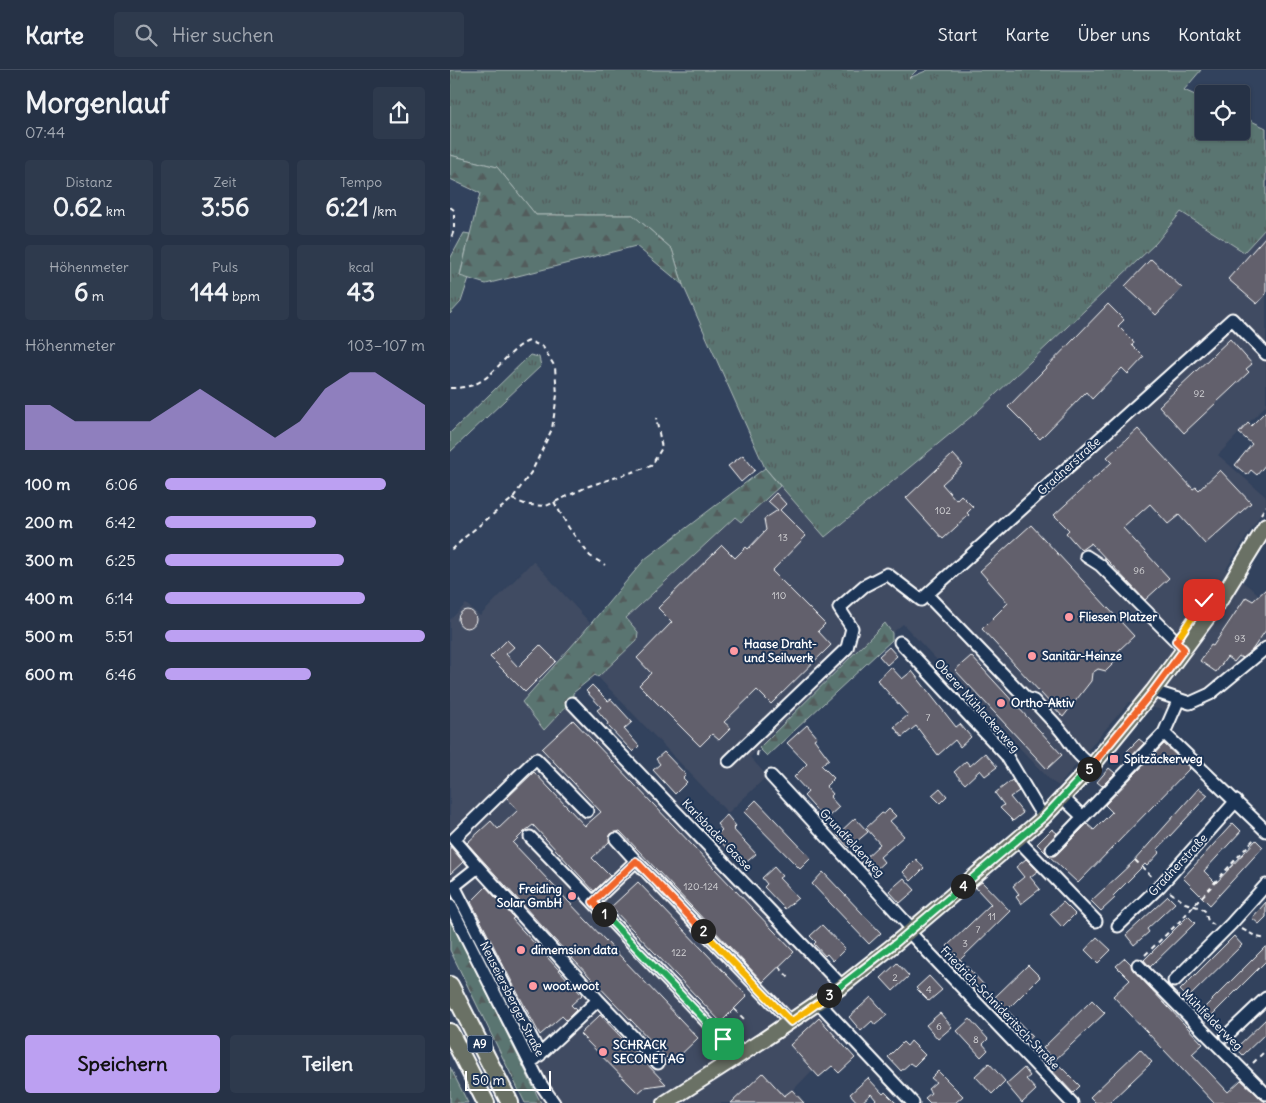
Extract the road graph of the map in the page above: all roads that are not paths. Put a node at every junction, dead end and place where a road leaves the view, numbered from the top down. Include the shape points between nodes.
1 (1266, 354) edge
2 (1264, 520) edge
3 (1086, 556) dead end
4 (927, 596) junction
5 (900, 642) dead end
6 (1266, 648) edge
7 (1184, 649) junction
8 (1153, 691) junction
9 (1179, 699) junction
10 (572, 703) dead end
11 (1164, 733) junction
12 (729, 761) dead end
13 (1092, 766) junction
14 (771, 776) dead end
15 (1063, 798) junction
16 (1236, 801) junction
17 (588, 810) dead end
18 (1082, 816) junction
19 (1044, 817) junction
20 (1265, 830) edge
21 (530, 837) dead end
22 (616, 839) dead end
23 (1018, 840) junction
24 (1052, 848) dead end
25 (636, 861) junction
26 (478, 867) junction
27 (1266, 885) edge
28 (452, 887) edge
29 (593, 902) junction
30 (450, 905) edge
31 (1096, 921) dead end
32 (1118, 926) dead end
33 (911, 930) junction
34 (1138, 965) dead end
35 (1174, 981) dead end
36 (450, 985) edge
37 (842, 986) junction
38 (1266, 998) edge
39 (598, 1000) junction
40 (819, 1003) junction
41 (791, 1022) junction
42 (450, 1032) edge
43 (1226, 1036) dead end
44 (540, 1055) junction
45 (737, 1057) junction
46 (658, 1063) dead end
47 (530, 1064) junction
48 (1266, 1094) edge
49 (486, 1103) edge
50 (510, 1103) edge
51 (554, 1103) edge
52 (665, 1103) edge
53 (913, 1103) edge
54 (1072, 1103) edge

1 - 4 street, Gradnerstraße via 1232,319
2 - 7 main road via 1218,602
3 - 7 street via 1100,565
4 - 12 street via 921,600 888,574 864,586 839,608 852,628 847,648
4 - 13 street via 1026,698 1034,701 1081,758
5 - 19 street, Oberer Mühlackerweg via 1006,755
6 - 9 street via 1210,694 1190,703
7 - 8 main road
8 - 9 street
8 - 13 main road
9 - 11 street
10 - 37 street, Karlsbader Gasse
11 - 16 street
11 - 18 street
13 - 15 main road
14 - 33 street, Grundfelderweg
15 - 18 street
15 - 19 main road
16 - 20 street
16 - 32 street, Gradnerstraße via 1160,886
17 - 26 street via 536,759 454,839
18 - 24 street
19 - 23 main road
21 - 29 street
22 - 25 street
23 - 31 street
23 - 33 main road
25 - 29 street
25 - 41 street
26 - 28 street
26 - 39 street
27 - 35 street
28 - 44 street
29 - 45 street
30 - 47 street, Neuseiersberger Straße
33 - 37 main road
33 - 54 street, Friedrich-Schnideritsch-Straße
34 - 48 street, Mühlfelderweg
36 - 50 highway, A9
37 - 40 main road
38 - 43 street
39 - 44 street
39 - 46 street
40 - 41 main road
40 - 53 street
41 - 45 main road
42 - 49 highway, A9
44 - 47 street
45 - 52 main road
47 - 51 street, Neuseiersberger Straße

